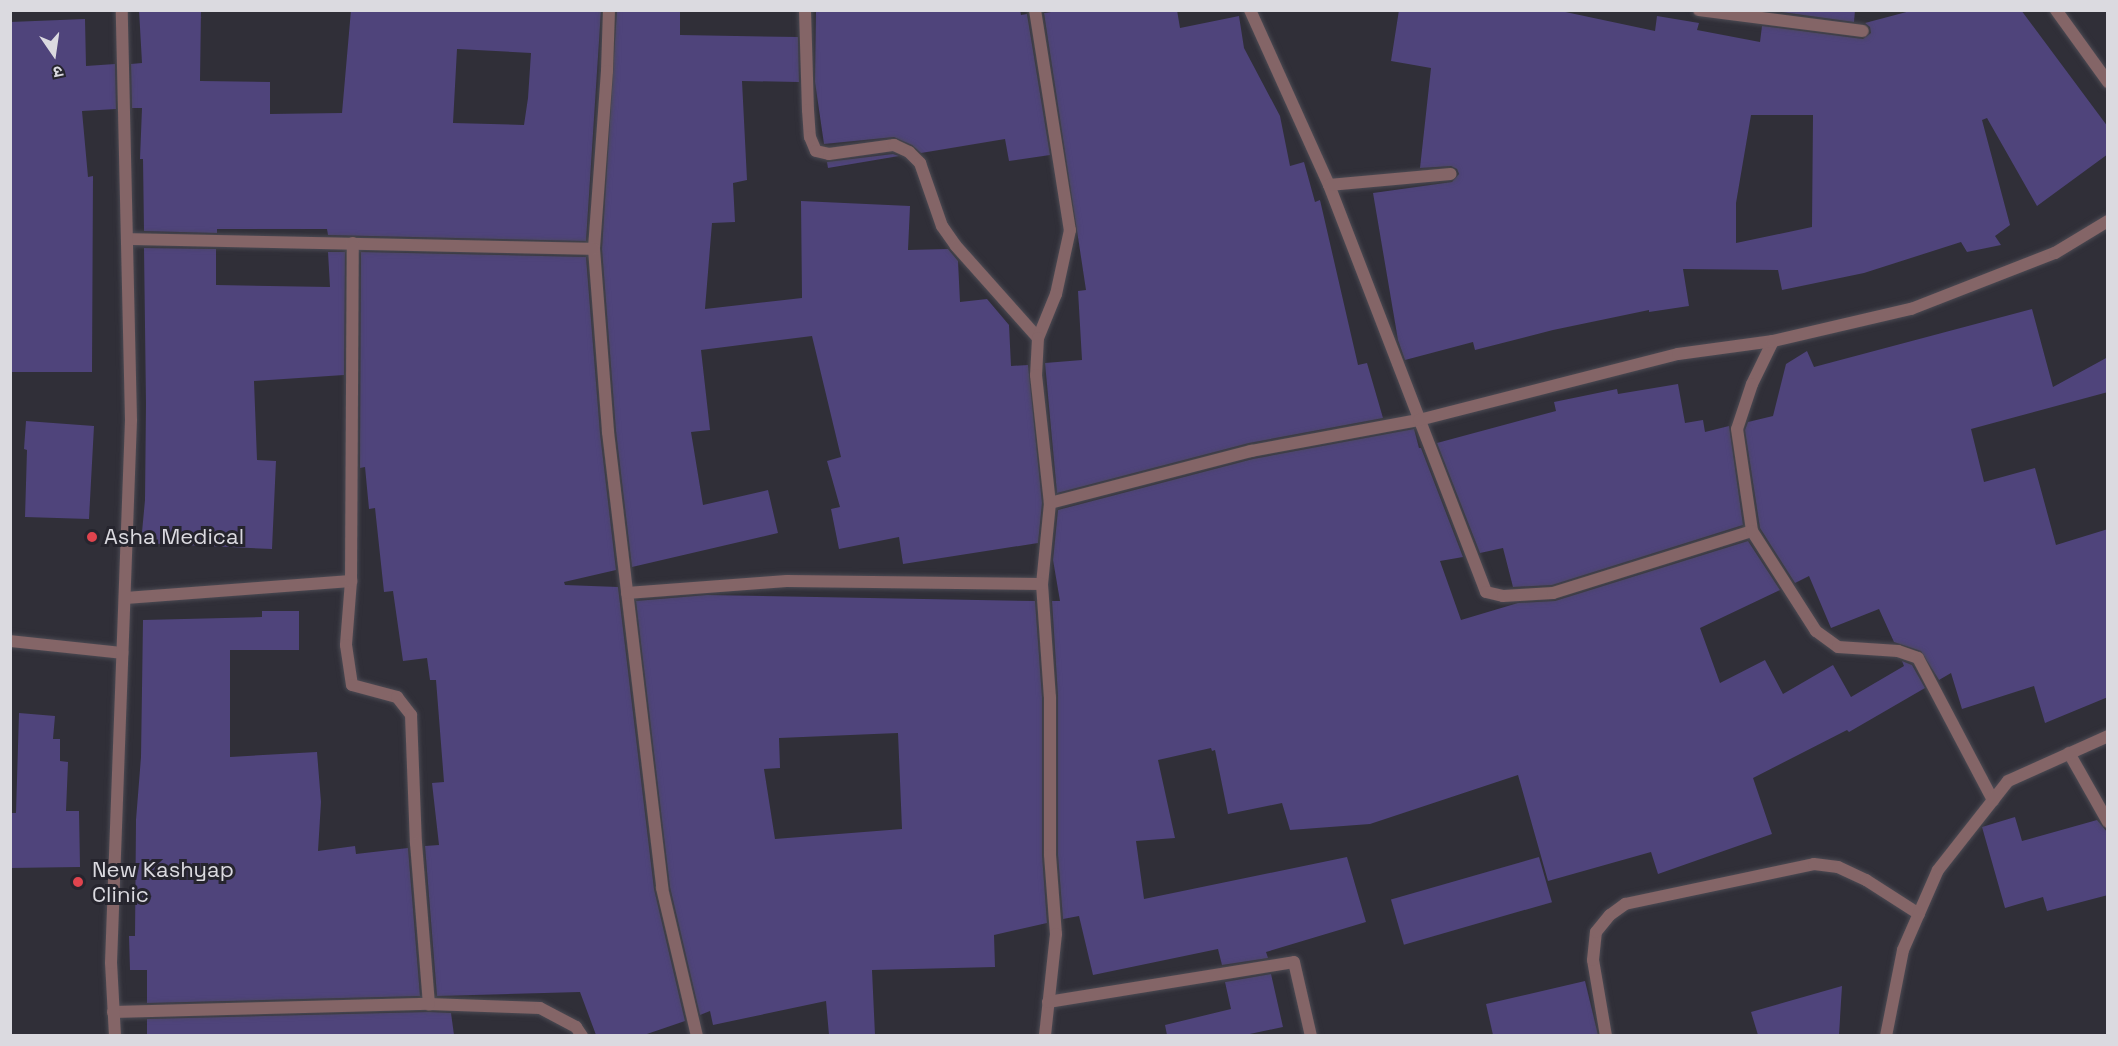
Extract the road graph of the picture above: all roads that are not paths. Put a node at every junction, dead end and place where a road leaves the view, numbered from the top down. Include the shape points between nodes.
1 (122, 10) edge
2 (609, 10) edge
3 (805, 10) edge
4 (1035, 10) edge
5 (1250, 10) edge
6 (1699, 10) edge
7 (2056, 10) edge
8 (1863, 31) dead end
9 (2108, 82) edge
10 (1451, 174) dead end
11 (1329, 185) junction
12 (2108, 221) edge
13 (126, 239) junction
14 (353, 243) junction
15 (594, 249) junction
16 (1038, 338) junction
17 (1773, 341) junction
18 (1419, 420) junction
19 (1050, 503) junction
20 (1752, 531) junction
21 (351, 581) junction
22 (1042, 584) junction
23 (627, 593) junction
24 (125, 598) junction
25 (10, 641) edge
26 (122, 653) junction
27 (2108, 736) edge
28 (2069, 753) junction
29 (1993, 800) junction
30 (2108, 822) edge
31 (1919, 914) junction
32 (1047, 1002) junction
33 (429, 1004) junction
34 (113, 1012) junction
35 (115, 1035) edge
36 (582, 1035) edge
37 (697, 1035) edge
38 (1045, 1035) edge
39 (1311, 1035) edge
40 (1606, 1035) edge
41 (1886, 1035) edge

1 - 13 street
2 - 15 street
3 - 16 street via 810,137 816,151 829,154 894,145 909,152 920,163 939,218 956,246
4 - 16 street via 1070,230 1056,294
5 - 11 street
6 - 8 street
7 - 9 street
10 - 11 street
11 - 18 street
12 - 17 street via 2055,254 1911,309
13 - 14 street
13 - 24 street via 131,420
14 - 15 street
14 - 21 street
15 - 23 street via 608,432
16 - 19 street via 1036,375
17 - 18 street via 1678,354
17 - 20 street via 1752,384 1737,429
18 - 19 street via 1251,451
18 - 20 street via 1486,592 1503,596 1552,593
19 - 22 street
20 - 29 street via 1816,631 1838,647 1898,651 1918,658
21 - 24 street
21 - 33 street via 346,645 352,685 397,697 411,715
22 - 23 street via 788,581
22 - 32 street via 1050,697 1050,855 1056,934
23 - 37 street via 662,888
24 - 26 street
25 - 26 street
26 - 34 street via 111,963
27 - 28 street
28 - 29 street via 2007,781
28 - 30 street
29 - 31 street via 1938,870
31 - 40 street via 1866,880 1838,867 1814,864 1625,904 1596,932 1593,960
31 - 41 street via 1904,950
32 - 38 street
32 - 39 street via 1294,962
33 - 34 street
33 - 36 street via 540,1008 576,1027
34 - 35 street

